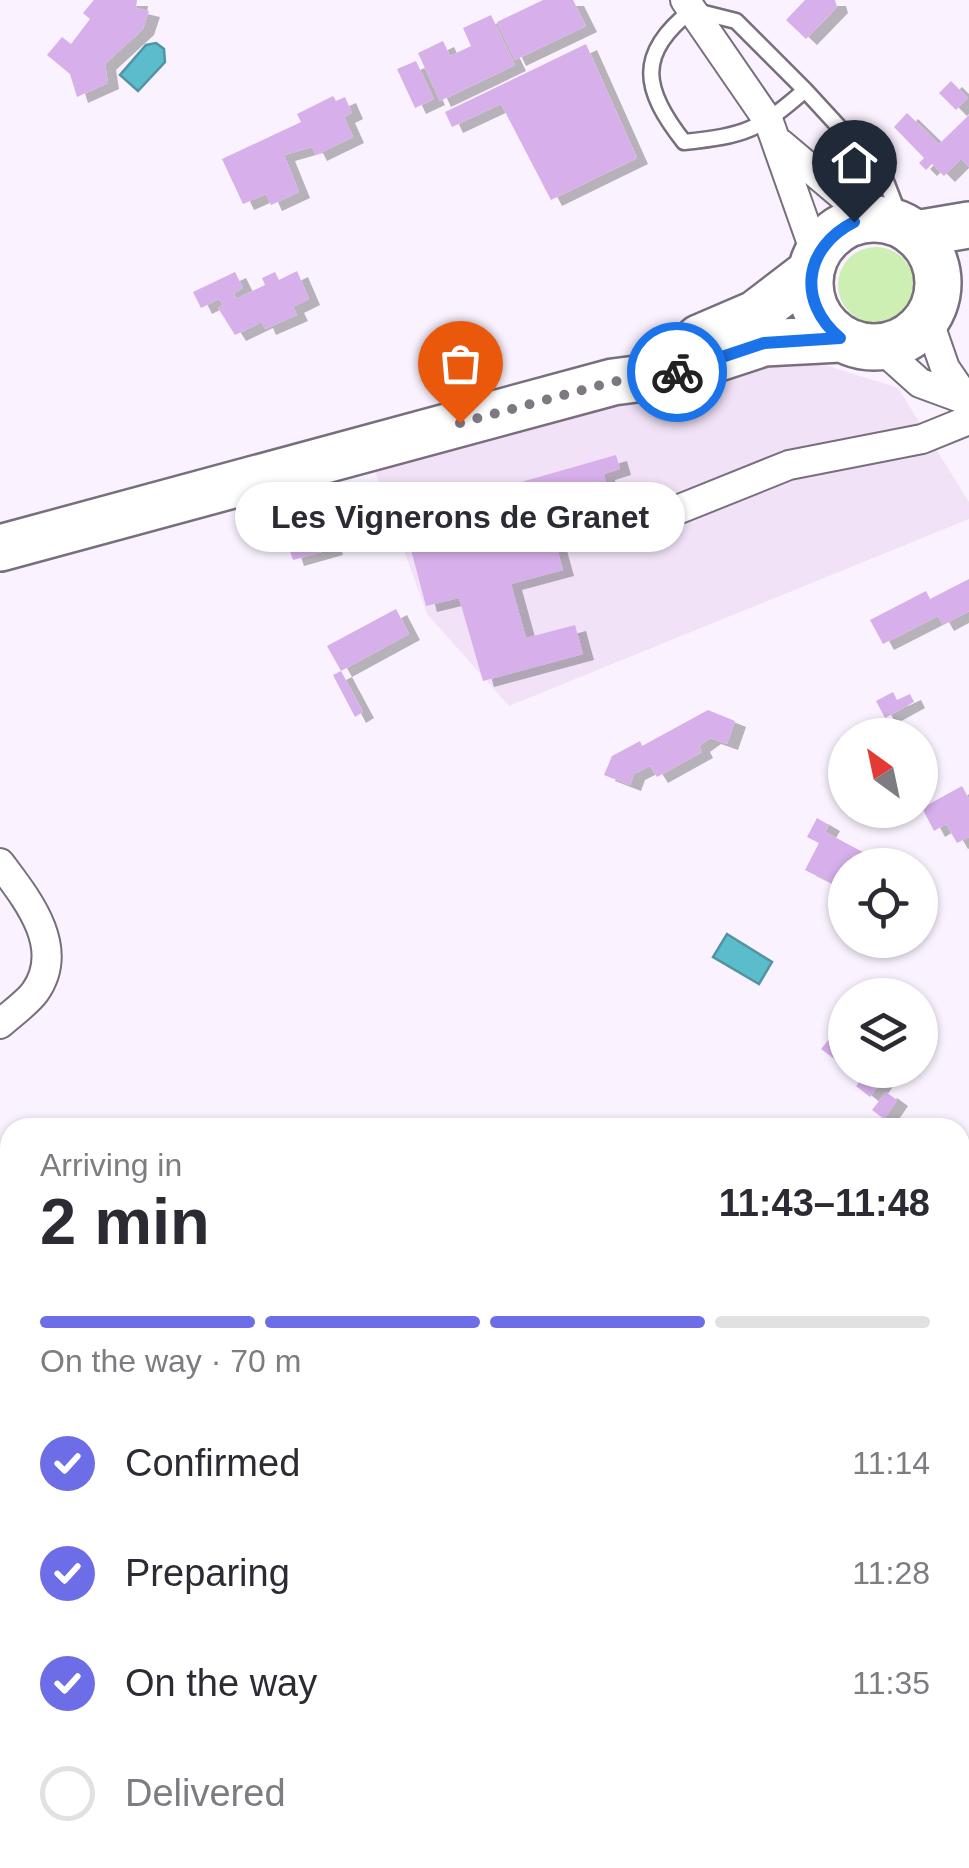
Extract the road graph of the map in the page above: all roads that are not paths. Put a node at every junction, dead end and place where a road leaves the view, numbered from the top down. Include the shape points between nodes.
1 (689, 5) edge
2 (805, 90) junction
3 (774, 132) junction
4 (969, 224) edge
5 (896, 226) junction
6 (813, 263) junction
7 (969, 274) edge
8 (932, 312) junction
9 (860, 343) junction
10 (612, 382) junction
11 (969, 407) edge
12 (662, 516) dead end
13 (0, 548) edge
14 (0, 864) edge
15 (0, 1024) edge

1 - 2 lane via 736,21
1 - 3 street
1 - 3 lane via 650,66 658,109 684,142
2 - 3 lane
2 - 5 lane via 884,176
3 - 5 street
3 - 6 street
4 - 5 main road
5 - 6 main road via 838,230
5 - 8 main road via 927,246 938,275
6 - 9 main road via 814,310
6 - 10 main road via 755,314 649,358
7 - 8 main road
8 - 9 main road via 899,343
8 - 11 street via 945,368
9 - 10 main road via 764,343 667,375
9 - 11 street
10 - 13 main road
11 - 12 street via 922,439 790,465
14 - 15 street via 34,910 47,965 36,991

